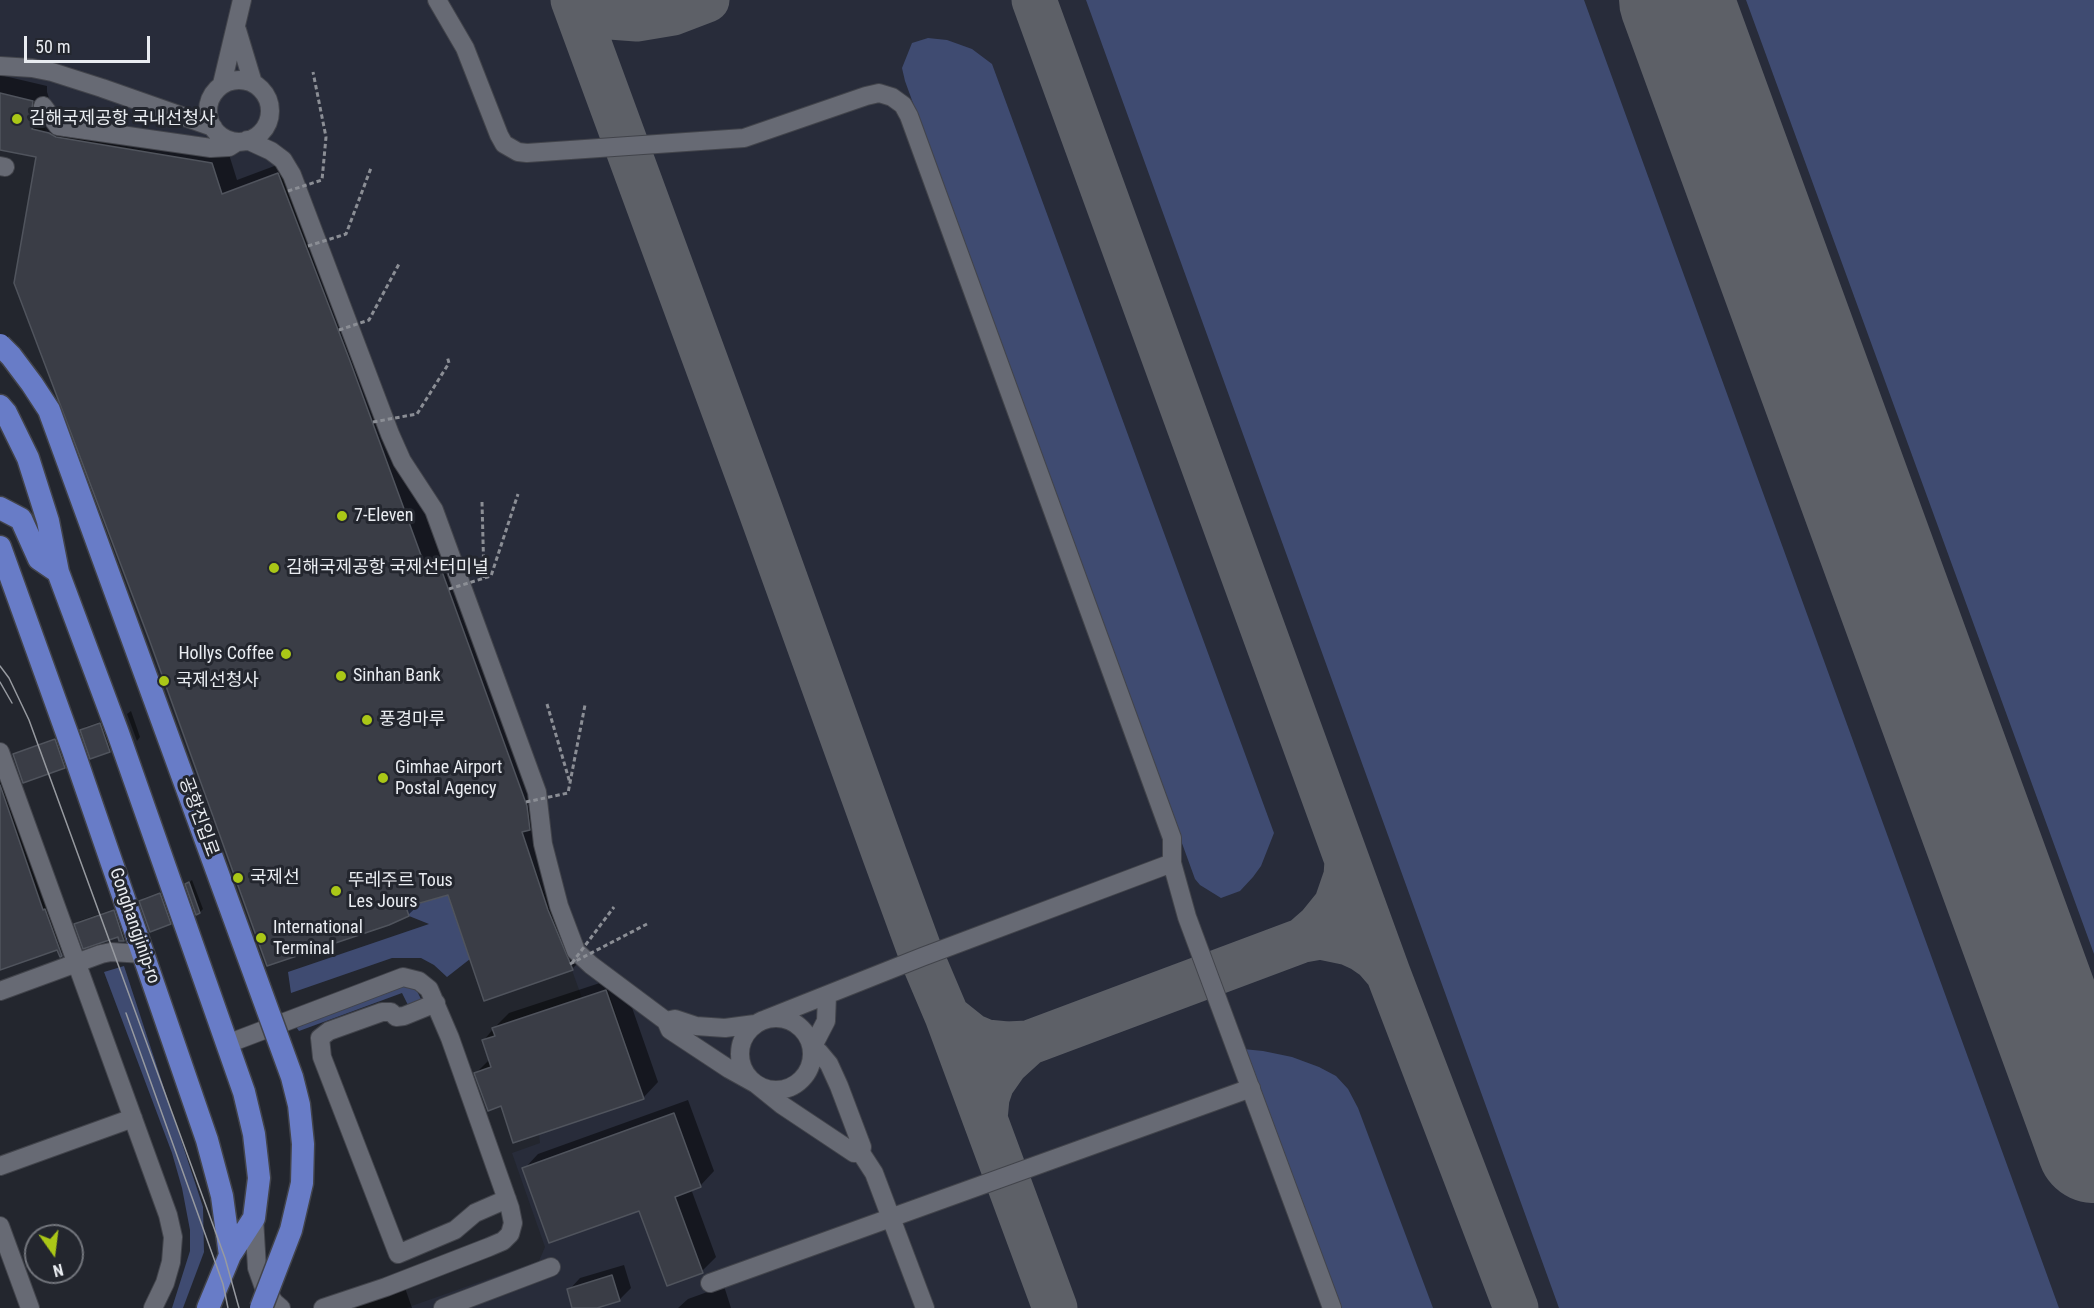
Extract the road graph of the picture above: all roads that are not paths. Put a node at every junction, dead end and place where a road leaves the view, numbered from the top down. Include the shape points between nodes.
1 (242, 0) edge
2 (437, 0) edge
3 (237, 28) junction
4 (0, 66) edge
5 (253, 83) junction
6 (222, 84) junction
7 (43, 106) dead end
8 (269, 119) junction
9 (213, 128) junction
10 (242, 141) junction
11 (271, 151) junction
12 (0, 345) edge
13 (0, 406) edge
14 (0, 508) edge
15 (0, 547) edge
16 (58, 572) junction
17 (0, 752) edge
18 (1172, 863) junction
19 (144, 954) junction
20 (76, 963) junction
21 (0, 991) edge
22 (827, 996) junction
23 (436, 1003) junction
24 (666, 1021) junction
25 (761, 1021) junction
26 (226, 1044) junction
27 (812, 1048) junction
28 (756, 1084) junction
29 (1251, 1088) junction
30 (133, 1118) junction
31 (861, 1153) junction
32 (0, 1166) edge
33 (507, 1199) junction
34 (254, 1218) junction
35 (891, 1218) junction
36 (0, 1226) edge
37 (230, 1255) junction
38 (551, 1267) dead end
39 (710, 1283) dead end
40 (485, 1301) edge
41 (30, 1308) edge
42 (153, 1308) edge
43 (208, 1308) edge
44 (261, 1308) edge
45 (281, 1308) edge
46 (323, 1308) edge
47 (443, 1308) edge
48 (925, 1308) edge
49 (1332, 1308) edge

1 - 3 lane
2 - 18 lane via 465,48 499,135 504,144 518,152 744,138 879,93 892,96 903,105 1172,838
3 - 5 lane
3 - 6 lane
4 - 9 lane via 52,72
5 - 6 lane via 232,80
5 - 8 lane via 267,98
6 - 9 lane via 210,99 208,109
7 - 10 lane via 58,126 211,148
8 - 10 lane via 257,136
8 - 11 lane
9 - 10 lane via 219,135
10 - 11 lane
11 - 24 lane via 283,160 292,175 390,434 402,461 434,510 446,539 537,792 543,844 576,951
12 - 44 main road, 공항진입로, bridge via 49,410 292,1077 303,1144 302,1183 291,1230
13 - 16 main road via 28,458 48,521
14 - 16 main road via 21,519 39,559
15 - 19 main road, Gonghangjinip-ro
16 - 26 main road
17 - 20 lane
18 - 22 lane
18 - 29 lane via 1187,917
19 - 20 lane via 111,952
19 - 37 main road, Gonghangjinip-ro via 207,1140 222,1196
20 - 21 lane
20 - 30 lane
22 - 25 lane
22 - 27 lane via 826,1021
23 - 26 lane via 429,989 419,981 403,977
23 - 33 lane
23 - 33 lane via 404,1016 382,1012 328,1031 320,1038 322,1057 398,1254 455,1230 475,1213
24 - 25 lane via 675,1019 696,1026 725,1028
24 - 28 lane via 670,1030
25 - 27 lane via 790,1020 801,1027
25 - 28 lane via 746,1032 739,1055 741,1067
26 - 34 main road via 254,1134 259,1178
27 - 28 lane via 812,1061 800,1082 778,1091
27 - 31 lane via 829,1064
28 - 31 lane via 854,1153
29 - 35 lane
29 - 49 lane
30 - 32 lane
30 - 42 lane via 173,1237 171,1262
31 - 35 lane via 874,1173
33 - 46 lane via 513,1223 503,1241
34 - 37 main road
34 - 45 lane via 257,1268 263,1285
35 - 39 lane
35 - 48 lane
36 - 41 lane
37 - 43 main road
38 - 40 lane
40 - 47 lane

